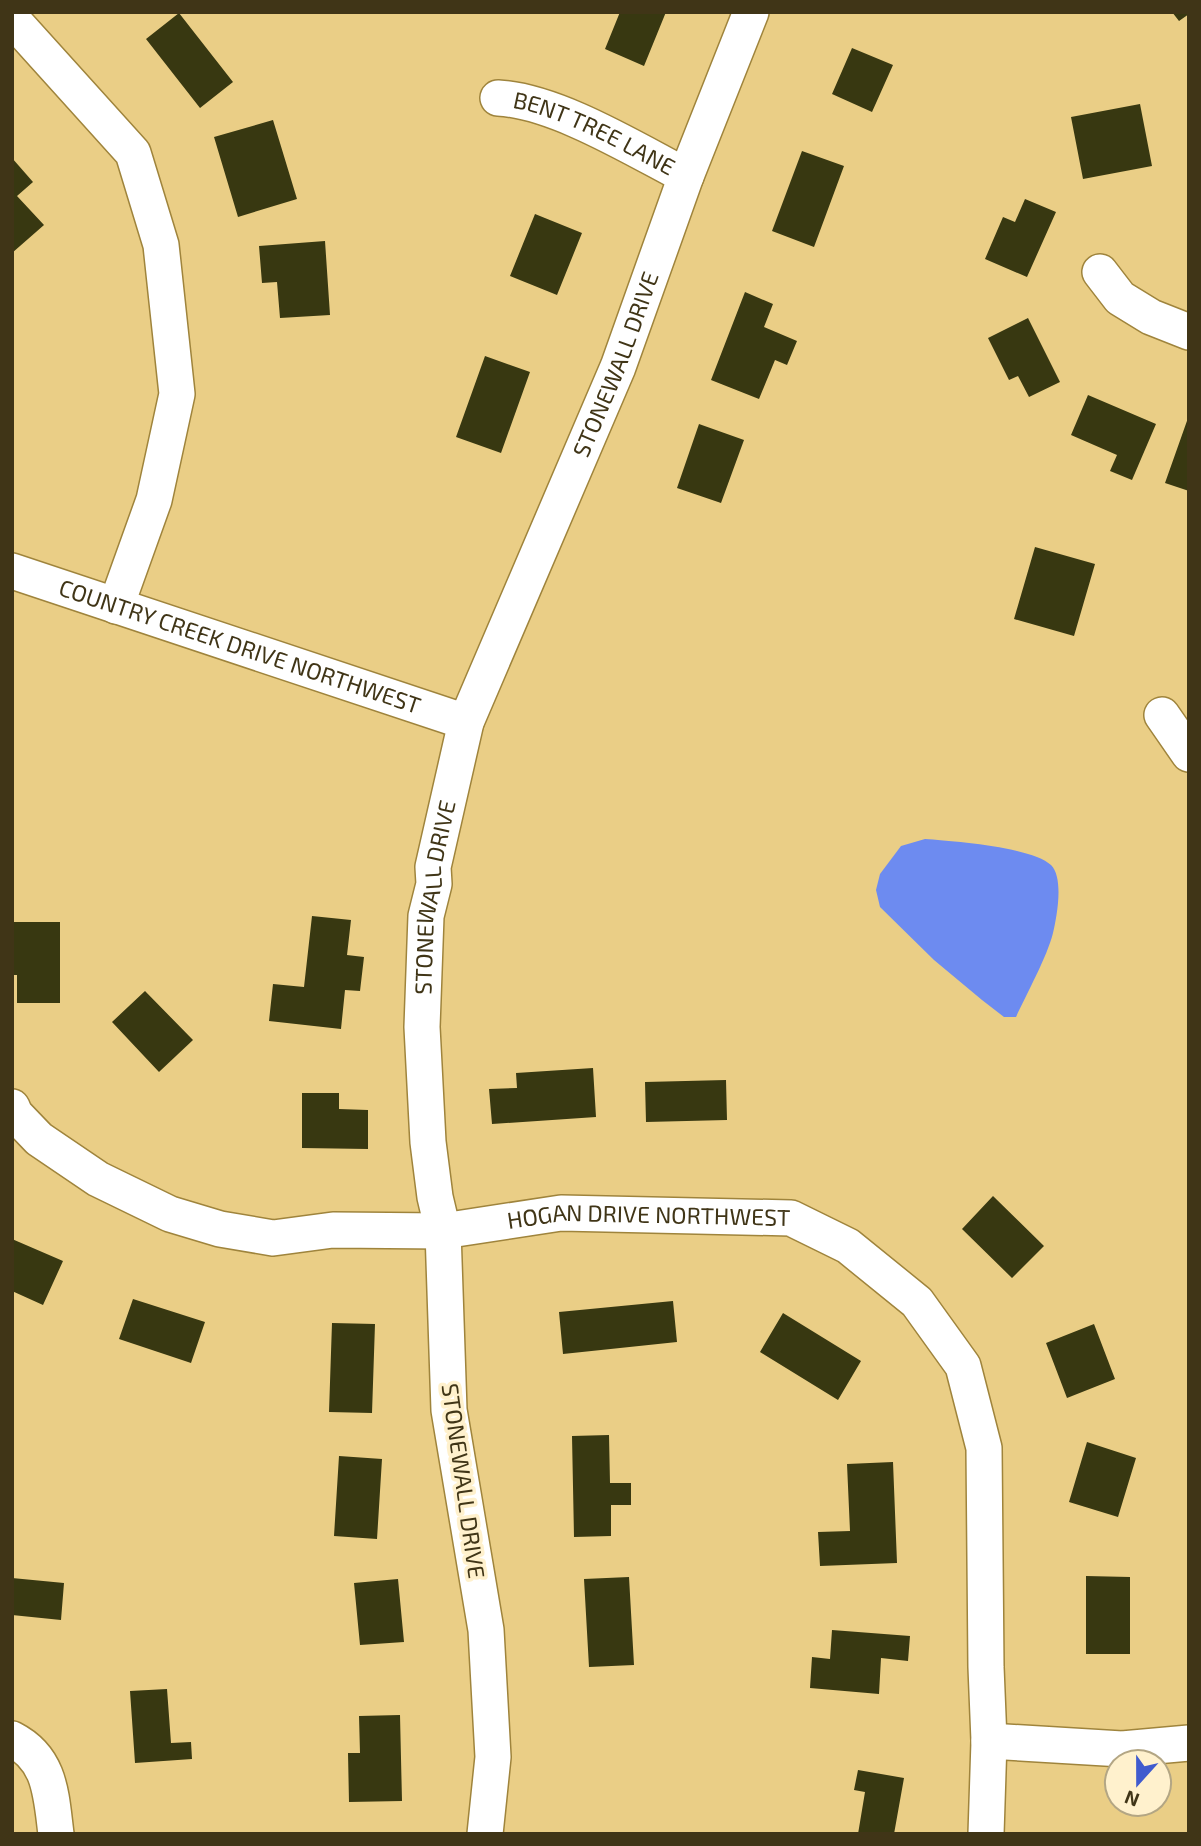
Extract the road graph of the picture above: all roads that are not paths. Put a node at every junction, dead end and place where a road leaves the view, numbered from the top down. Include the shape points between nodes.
1 (751, 12) edge
2 (12, 19) edge
3 (498, 98) dead end
4 (686, 176) junction
5 (1100, 272) dead end
6 (1189, 332) edge
7 (12, 571) edge
8 (116, 606) junction
9 (1162, 715) dead end
10 (466, 722) junction
11 (1189, 754) edge
12 (12, 1107) edge
13 (443, 1231) junction
14 (12, 1740) edge
15 (989, 1741) junction
16 (1189, 1743) edge
17 (56, 1834) edge
18 (485, 1834) edge
19 (986, 1834) edge

1 - 4 street, STONEWALL DRIVE
2 - 8 street via 133,153 162,245 177,394 154,500
3 - 4 street, BENT TREE LANE via 564,114
4 - 10 street, STONEWALL DRIVE via 618,367
5 - 6 street via 1120,298
7 - 8 street, COUNTRY CREEK DRIVE NORTHWEST
8 - 10 street, COUNTRY CREEK DRIVE NORTHWEST
9 - 11 street
10 - 13 street, STONEWALL DRIVE via 426,916 422,1027 428,1142
12 - 13 street, HOGAN DRIVE NORTHWEST via 39,1139 98,1179 170,1214 220,1229 273,1238 333,1230
13 - 15 street, HOGAN DRIVE NORTHWEST via 561,1213 791,1219 848,1246 917,1302 963,1366 984,1448
13 - 18 street, STONEWALL DRIVE via 449,1410 486,1630 493,1756
14 - 17 street via 30,1748 50,1783
15 - 16 street via 1122,1749
15 - 19 street, HOGAN DRIVE NORTHWEST

